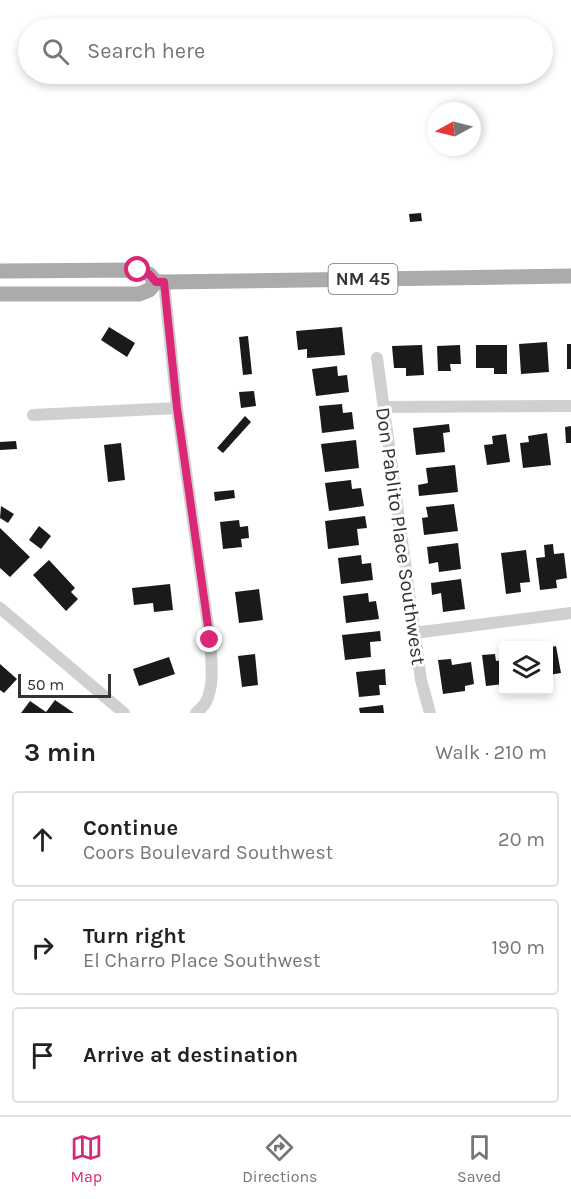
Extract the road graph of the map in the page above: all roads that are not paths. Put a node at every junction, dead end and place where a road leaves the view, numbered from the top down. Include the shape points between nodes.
1 (0, 271) edge
2 (571, 276) edge
3 (160, 282) junction
4 (0, 294) edge
5 (377, 358) dead end
6 (571, 406) edge
7 (384, 407) junction
8 (177, 408) junction
9 (33, 415) dead end
10 (0, 609) edge
11 (571, 613) edge
12 (414, 633) junction
13 (124, 713) edge
14 (196, 713) edge
15 (430, 713) edge

1 - 3 main road, NM 45 via 138,270
2 - 3 main road, NM 45
3 - 4 main road, NM 45 via 139,294
3 - 8 street
5 - 7 street, Don Pablito Place Southwest
6 - 7 street
7 - 12 street, Don Pablito Place Southwest
8 - 9 street
8 - 14 street via 212,668 210,690 205,704
10 - 13 street
11 - 12 street
12 - 15 street, Don Pablito Place Southwest

